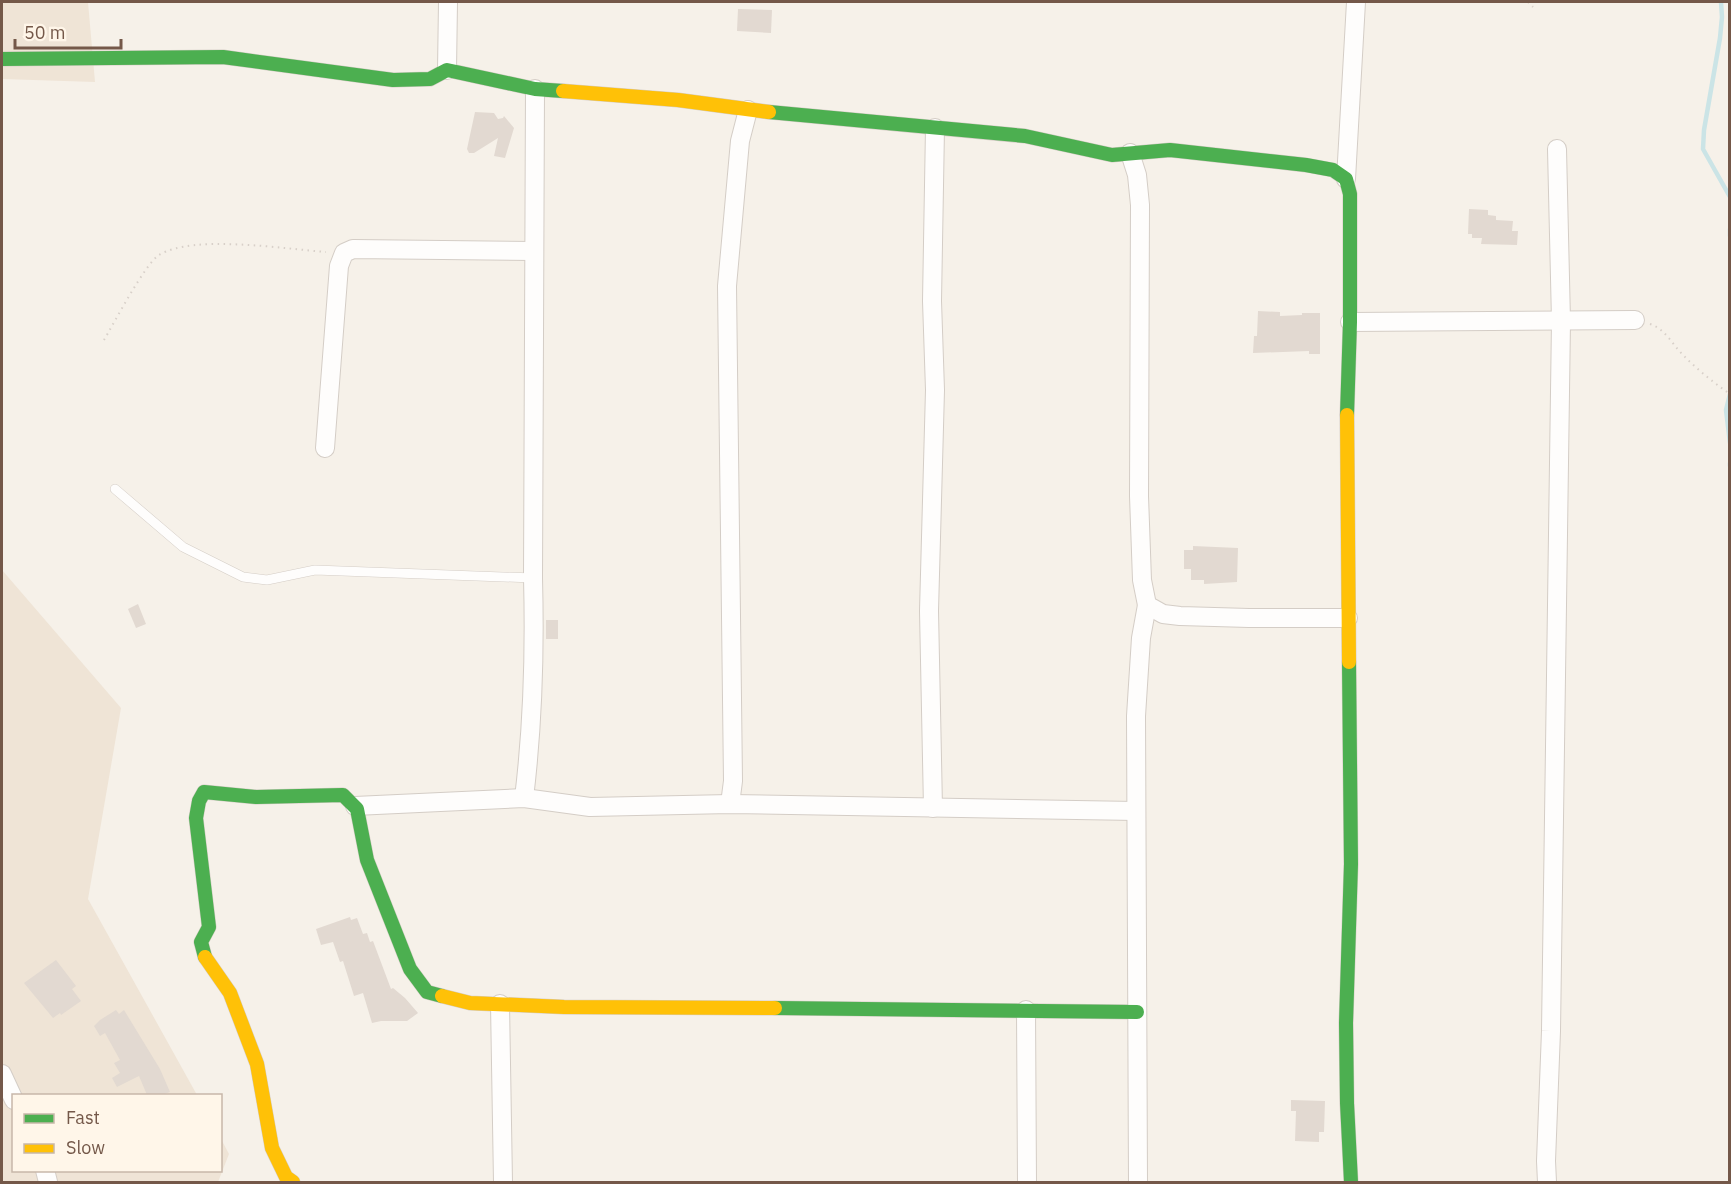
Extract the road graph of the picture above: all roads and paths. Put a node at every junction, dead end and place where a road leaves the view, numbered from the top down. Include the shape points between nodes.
1 (448, 2) edge
2 (1356, 2) edge
3 (1528, 2) edge
4 (1533, 7) dead end
5 (2, 59) edge
6 (447, 70) junction
7 (535, 89) junction
8 (748, 110) junction
9 (935, 128) junction
10 (1557, 149) dead end
11 (1130, 153) junction
12 (1346, 179) junction
13 (534, 250) junction
14 (344, 253) junction
15 (1635, 320) joint
16 (1561, 321) junction
17 (1350, 322) junction
18 (104, 340) dead end
19 (1730, 394) edge
20 (325, 448) dead end
21 (115, 489) dead end
22 (533, 578) junction
23 (1147, 605) junction
24 (1348, 618) junction
25 (524, 798) junction
26 (730, 804) junction
27 (356, 806) junction
28 (933, 808) junction
29 (1136, 811) junction
30 (500, 1004) junction
31 (1026, 1010) junction
32 (1137, 1012) junction
33 (2, 1074) edge
34 (12, 1096) edge
35 (293, 1182) edge
36 (503, 1182) edge
37 (1027, 1182) edge
38 (1138, 1182) edge
39 (1352, 1182) edge
40 (1547, 1182) edge

1 - 6 street
2 - 12 street
3 - 4 path
5 - 6 street via 223,57 393,80 430,79
6 - 7 street
7 - 8 street via 678,100
7 - 13 street
8 - 9 street
8 - 26 street via 740,141 727,286 733,781
9 - 11 street via 1025,136 1112,155
9 - 28 street via 930,610
10 - 16 street
11 - 12 street via 1170,150 1306,165 1334,170
11 - 23 street via 1140,206 1139,496 1142,580
12 - 17 street via 1350,194
13 - 14 street via 353,249
13 - 22 street
14 - 18 path via 232,244 184,246 158,256
14 - 20 street via 339,266
15 - 16 street
15 - 19 path via 1656,326 1683,355
16 - 17 street
16 - 40 street
17 - 24 street
21 - 22 lane via 183,547 243,576 267,580 315,570
22 - 25 street via 531,737
23 - 24 street via 1163,614 1180,616
23 - 29 street via 1136,716
24 - 39 street via 1351,864 1347,1006
25 - 26 street via 590,807
25 - 27 street
26 - 28 street
27 - 30 street via 368,860 410,969 427,992 470,1003
27 - 35 street via 343,795 256,797 204,792 196,818 209,927 201,942 204,955 230,993 256,1064 272,1148 286,1177
28 - 29 street
29 - 32 street
30 - 31 street
30 - 36 street
31 - 32 street
31 - 37 street
32 - 38 street
33 - 34 street

